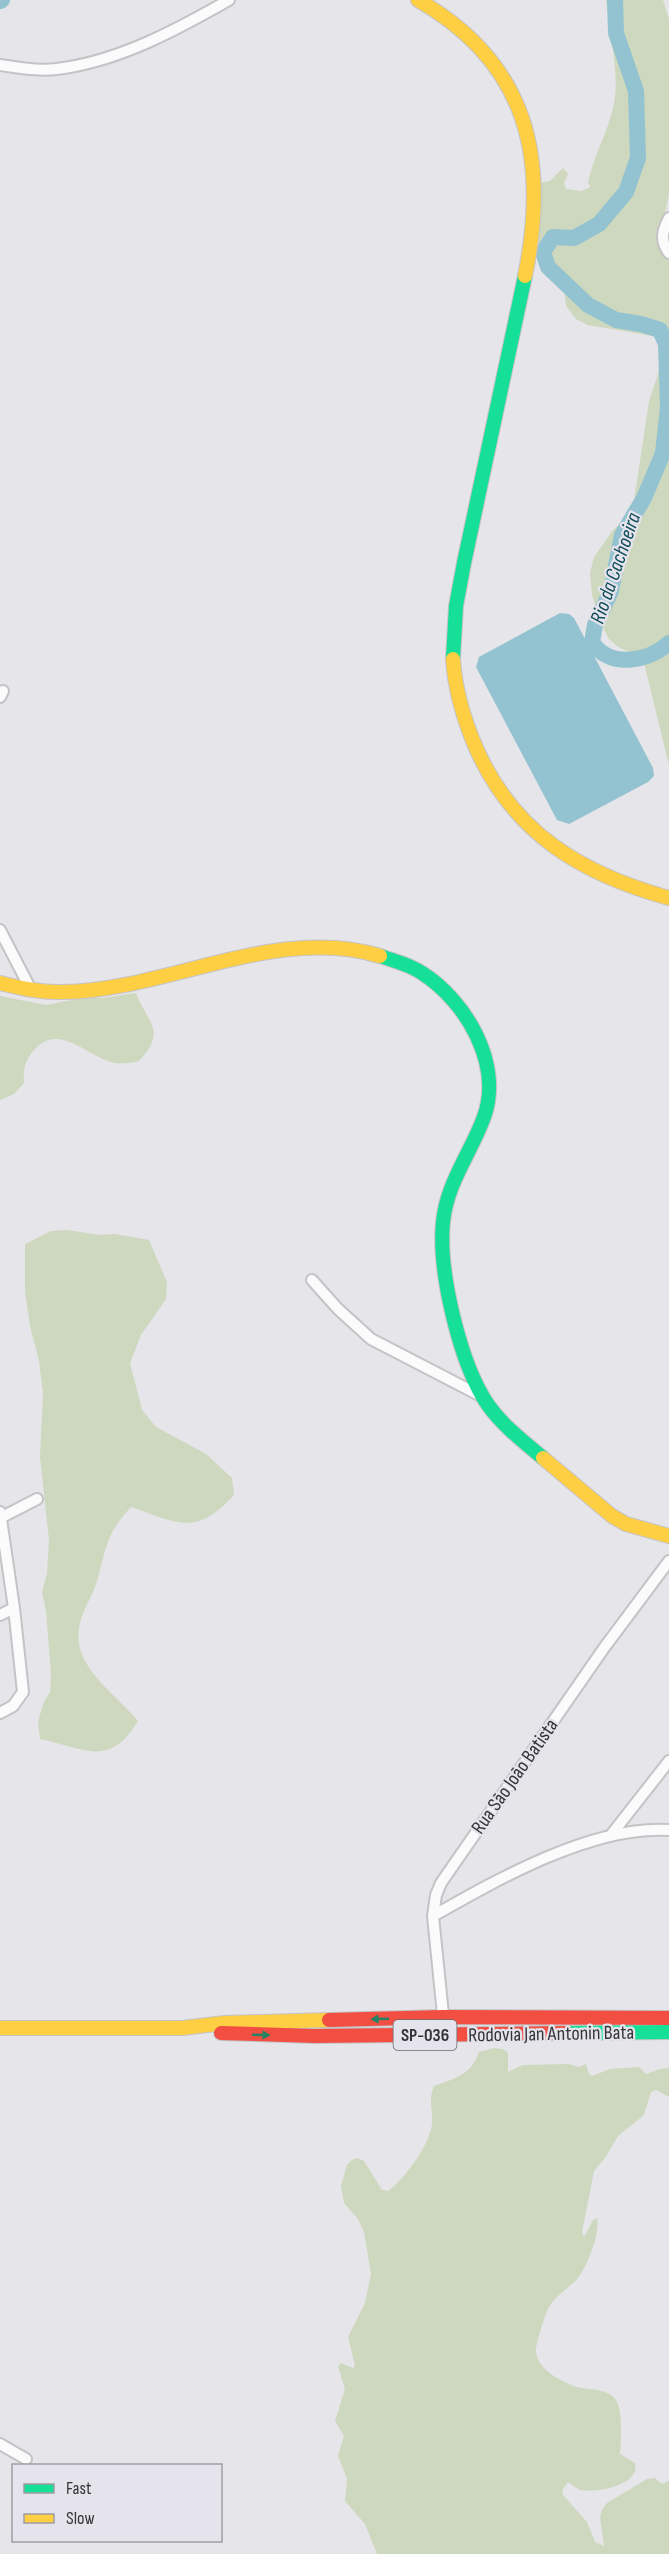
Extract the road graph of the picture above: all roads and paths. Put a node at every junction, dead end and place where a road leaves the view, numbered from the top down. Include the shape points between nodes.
1 (229, 0) edge
2 (418, 0) edge
3 (0, 64) edge
4 (669, 218) edge
5 (669, 254) edge
6 (669, 898) edge
7 (0, 930) edge
8 (0, 983) edge
9 (31, 990) junction
10 (312, 1280) dead end
11 (483, 1396) junction
12 (37, 1499) dead end
13 (1, 1516) edge
14 (669, 1536) edge
15 (669, 1561) edge
16 (14, 1608) junction
17 (0, 1615) edge
18 (0, 1713) edge
19 (669, 1761) edge
20 (669, 1830) edge
21 (611, 1835) junction
22 (434, 1916) junction
23 (443, 2017) junction
24 (669, 2018) edge
25 (0, 2028) edge
26 (182, 2028) junction
27 (669, 2032) edge
28 (445, 2034) junction
29 (0, 2444) edge
30 (26, 2459) dead end

1 - 3 street via 191,22 117,54 64,68 32,70
2 - 6 street via 465,32 493,65 518,105 531,147 536,191 532,243 457,606 456,688 482,764 508,805 534,833 597,874
4 - 5 street via 662,235
7 - 9 street
8 - 9 street
9 - 11 street via 72,992 310,948 378,954 432,979 460,1007 474,1033 490,1087 485,1111 446,1202 441,1247 446,1289
10 - 11 street via 371,1339
11 - 14 street via 516,1436 594,1503 619,1521
12 - 13 street
13 - 16 street
15 - 22 street, Rua São João Batista via 441,1883
16 - 17 street
16 - 18 street via 23,1692 20,1700
19 - 21 street
20 - 21 street via 651,1828
21 - 22 street via 486,1885
22 - 23 street, Rua São João Batista
23 - 24 street, Rodovia Jan Antonin Bata / SP-036
23 -> 26 street, Rodovia Jan Antonin Bata / SP-036 via 225,2023
23 - 28 street, Rua São João Batista
25 - 26 street, Rodovia Jan Antonin Bata / SP-036
26 -> 28 street, Rodovia Jan Antonin Bata / SP-036 via 261,2035
27 - 28 street, Rodovia Jan Antonin Bata / SP-036
29 - 30 street

